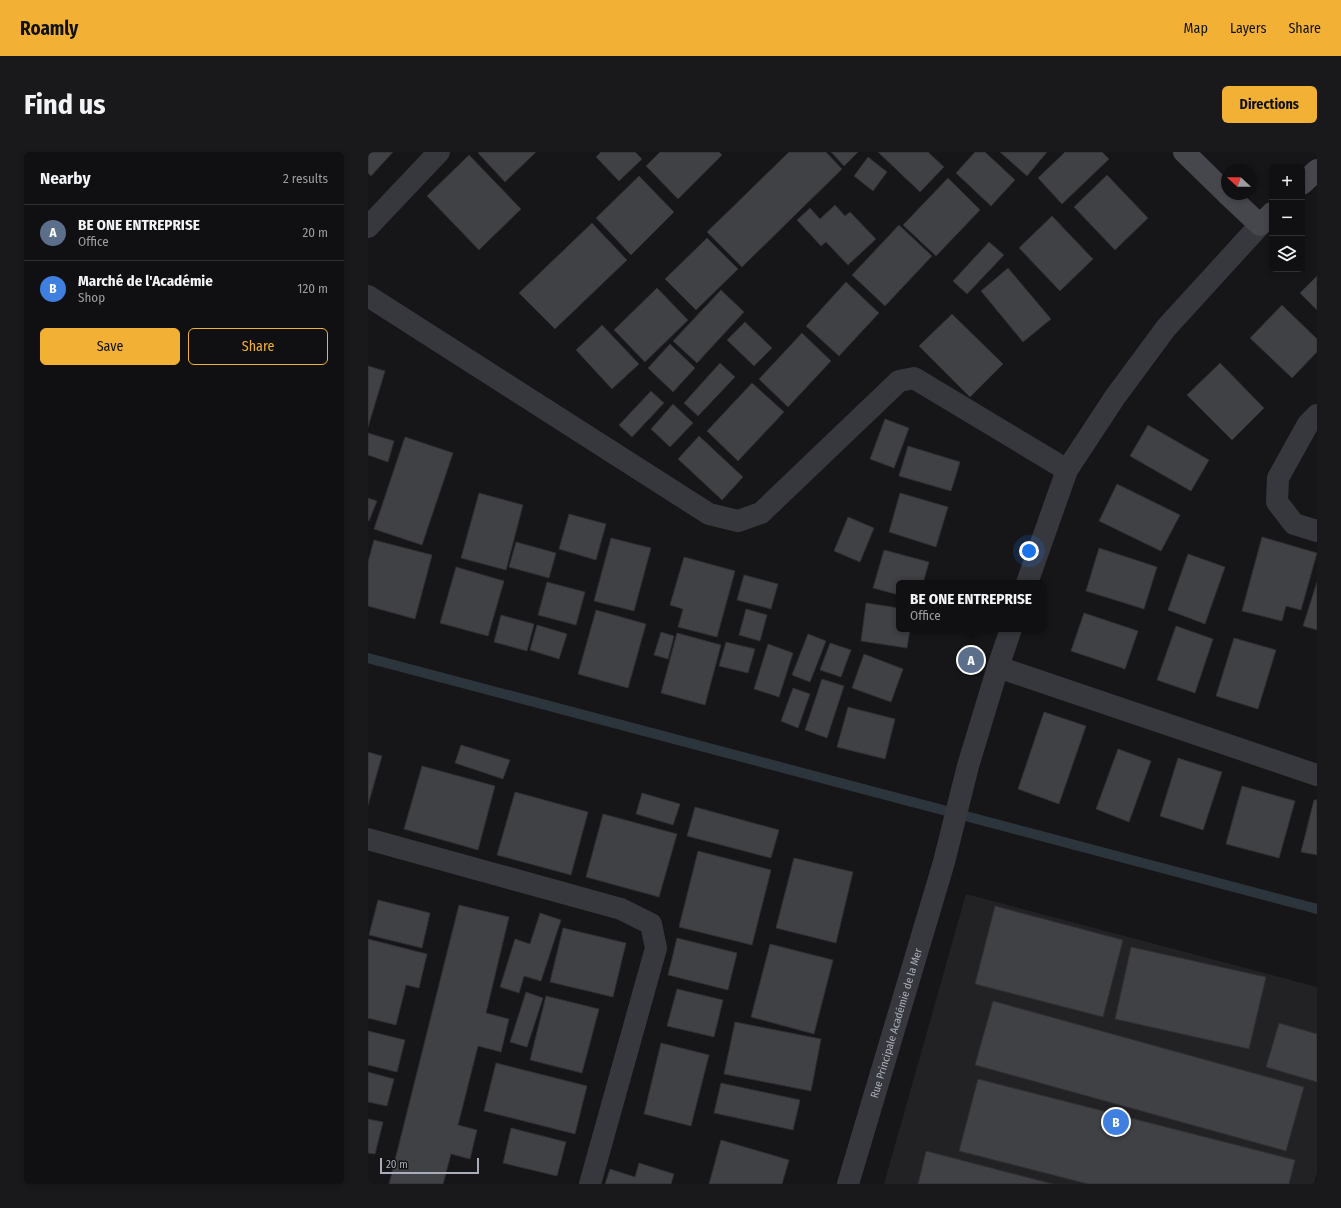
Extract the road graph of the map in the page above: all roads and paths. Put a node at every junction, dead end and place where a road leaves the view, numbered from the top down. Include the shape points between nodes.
1 (439, 152) edge
2 (1184, 152) edge
3 (1317, 170) edge
4 (1305, 181) edge
5 (1221, 188) edge
6 (1236, 200) edge
7 (1266, 219) edge
8 (368, 227) edge
9 (368, 296) edge
10 (1317, 415) edge
11 (1067, 470) junction
12 (1317, 531) edge
13 (1028, 580) edge
14 (1010, 632) edge
15 (998, 667) junction
16 (1317, 775) edge
17 (368, 839) edge
18 (590, 1184) edge
19 (848, 1184) edge

1 - 8 street
2 - 5 street
3 - 4 street
6 - 7 street
7 - 11 street via 1166,328 1115,397
9 - 11 street via 709,514 738,521 761,513 899,381 914,378
10 - 12 street via 1308,424 1278,478 1278,502 1294,524
11 - 13 street
14 - 15 street, Rue Principale Académie de la Mer
15 - 16 street
15 - 19 street, Rue Principale Académie de la Mer via 968,766 944,862
17 - 18 street via 621,909 650,924 656,948

